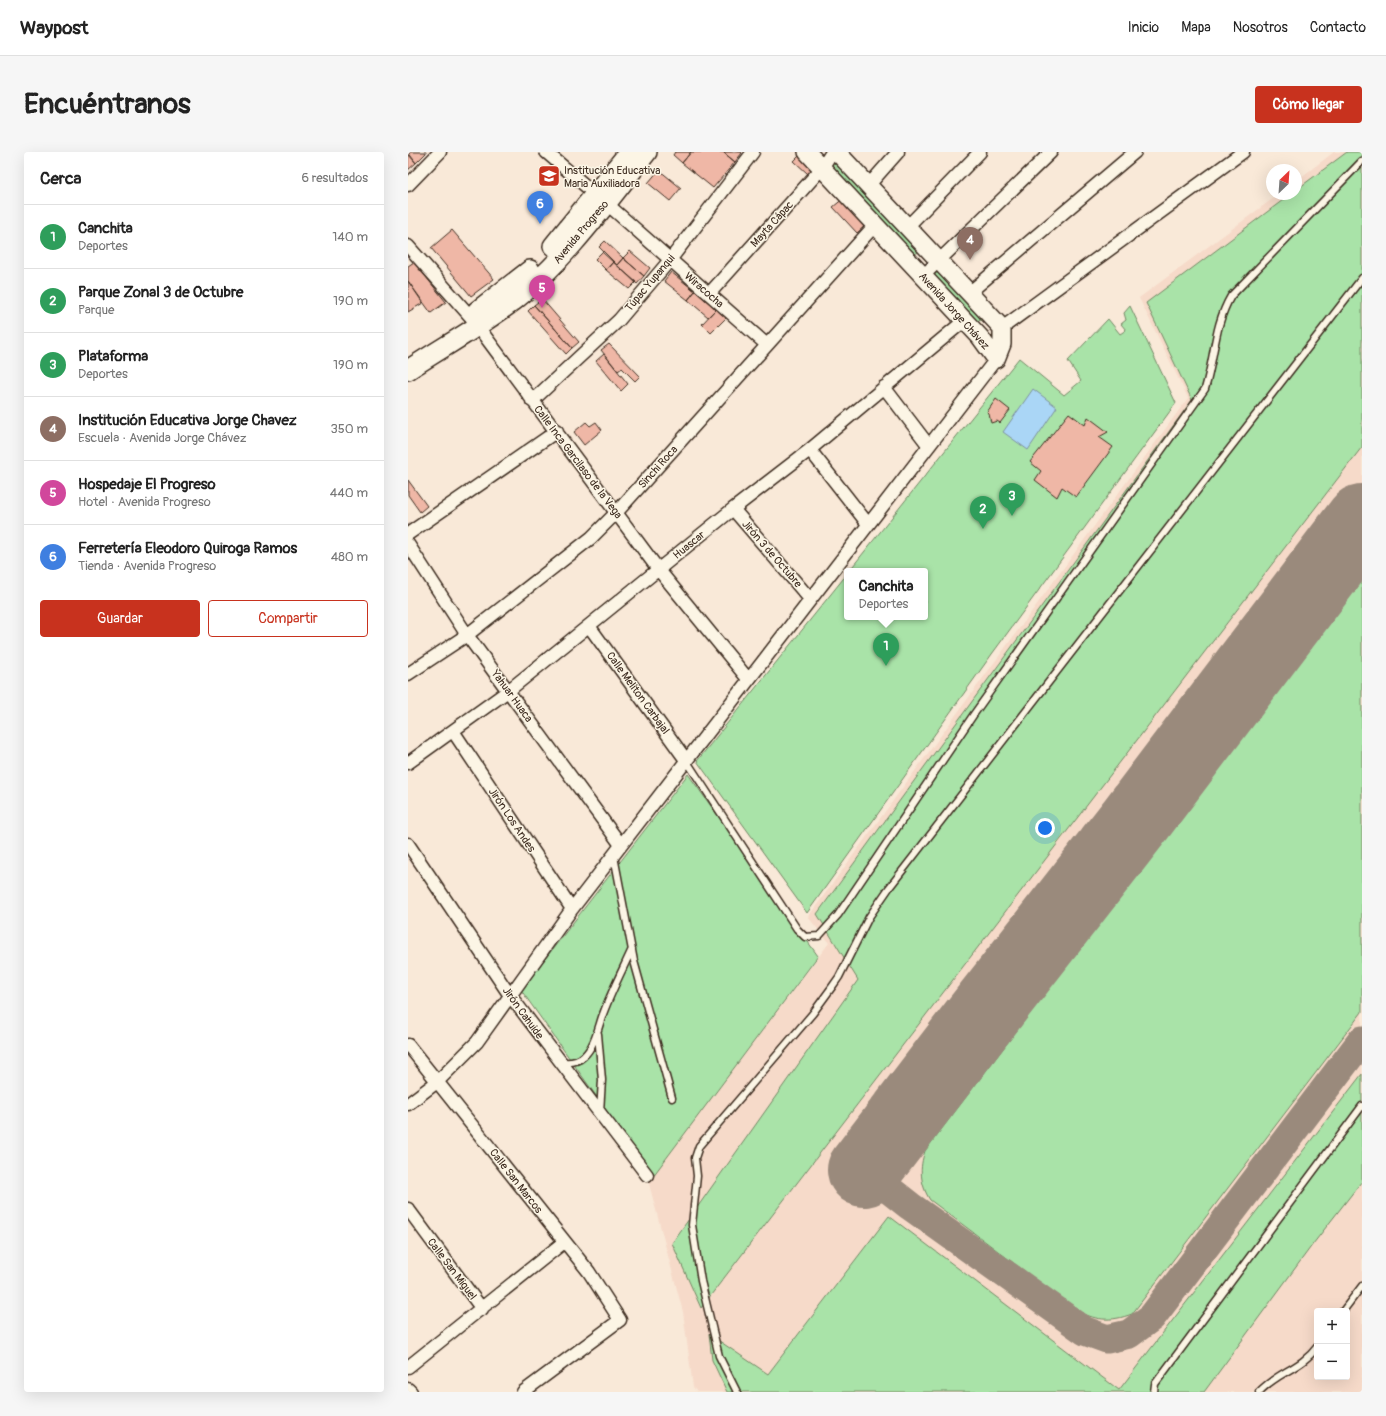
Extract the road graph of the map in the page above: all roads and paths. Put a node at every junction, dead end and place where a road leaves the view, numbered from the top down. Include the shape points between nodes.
1 (440, 152) edge
2 (546, 152) edge
3 (629, 152) edge
4 (647, 152) edge
5 (753, 152) edge
6 (807, 152) edge
7 (832, 152) edge
8 (837, 152) edge
9 (898, 152) edge
10 (980, 152) edge
11 (1051, 152) edge
12 (1135, 152) edge
13 (1243, 152) edge
14 (1362, 161) edge
15 (822, 168) junction
16 (408, 185) edge
17 (868, 186) junction
18 (601, 198) junction
19 (875, 225) junction
20 (907, 227) junction
21 (408, 246) edge
22 (670, 260) junction
23 (939, 261) junction
24 (924, 276) junction
25 (1362, 278) edge
26 (969, 293) junction
27 (709, 294) junction
28 (965, 320) junction
29 (473, 321) junction
30 (1002, 328) junction
31 (767, 345) junction
32 (408, 355) edge
33 (996, 359) junction
34 (408, 370) edge
35 (884, 387) junction
36 (532, 401) junction
37 (556, 431) junction
38 (928, 446) junction
39 (810, 450) junction
40 (733, 509) junction
41 (616, 513) junction
42 (868, 524) junction
43 (408, 534) edge
44 (408, 544) edge
45 (658, 570) junction
46 (810, 599) junction
47 (590, 626) junction
48 (467, 634) junction
49 (408, 674) edge
50 (748, 679) junction
51 (508, 690) junction
52 (453, 731) junction
53 (686, 760) junction
54 (408, 763) edge
55 (408, 844) edge
56 (617, 850) junction
57 (572, 909) junction
58 (632, 949) junction
59 (509, 994) junction
60 (598, 1032) junction
61 (408, 1045) edge
62 (560, 1062) junction
63 (437, 1082) junction
64 (672, 1098) dead end
65 (408, 1104) edge
66 (1362, 1106) edge
67 (599, 1115) junction
68 (647, 1175) dead end
69 (408, 1209) edge
70 (564, 1242) junction
71 (1362, 1286) edge
72 (1345, 1308) edge
73 (482, 1309) junction
74 (1314, 1350) edge
75 (408, 1367) edge
76 (408, 1389) edge
77 (411, 1392) edge
78 (524, 1392) edge
79 (737, 1392) edge
80 (1154, 1392) edge
81 (1259, 1392) edge

1 - 16 street
2 - 18 street, Wiracocha
3 - 18 main road, Avenida Progreso
4 - 18 main road, Avenida Progreso
5 - 22 street, Túpac Yupanqui
6 - 15 street, Avenida Jorge Chávez
7 - 15 street, Mayta Cápac
8 - 17 street, Avenida Jorge Chávez
9 - 17 street
10 - 20 street
11 - 23 street
12 - 26 street
13 - 30 street
14 - 53 lane via 1231,296 1220,317 1205,388 974,714 838,915 819,936 805,937 797,929
15 - 19 street, Avenida Jorge Chávez
15 - 27 street, Mayta Cápac
17 - 20 street, Avenida Jorge Chávez
18 - 22 street, Wiracocha
18 - 29 main road, Avenida Progreso via 542,260
19 - 24 street, Avenida Jorge Chávez
19 - 31 street, Sinchi Roca
20 - 23 street, Avenida Jorge Chávez
21 - 29 street, Calle Inca Garcilaso de la Vega
22 - 27 street, Wiracocha
22 - 36 street, Túpac Yupanqui via 619,320
23 - 24 street
23 - 26 street, Avenida Jorge Chávez
24 - 28 street, Avenida Jorge Chávez
25 - 79 lane via 889,888 869,918 839,977 813,1013 699,1146 695,1158 697,1176 692,1225 701,1281 718,1350
26 - 30 street, Avenida Jorge Chávez
27 - 31 street, Wiracocha
28 - 33 street, Avenida Jorge Chávez
28 - 35 street, Huascar
29 - 32 main road, Avenida Progreso
29 - 34 main road, Avenida Progreso
29 - 36 street, Calle Inca Garcilaso de la Vega
30 - 33 street, Avenida Jorge Chávez via 1002,344
31 - 41 street, Sinchi Roca
33 - 38 street
35 - 38 street
35 - 39 street, Huascar
36 - 37 street, Calle Inca Garcilaso de la Vega
37 - 41 street, Calle Inca Garcilaso de la Vega
37 - 43 street
38 - 42 street
39 - 40 street, Huascar
39 - 42 street
40 - 45 street, Huascar
40 - 46 street, Jirón 3 de Octubre
41 - 45 street, Calle Inca Garcilaso de la Vega
41 - 48 street, Sinchi Roca via 591,538
42 - 46 street
44 - 48 street, Yahuar Huaca
45 - 47 street, Huascar
45 - 50 street, Calle Inca Garcilaso de la Vega
46 - 50 street
47 - 51 street, Huascar
47 - 53 street, Calle Meliton Carbajal
48 - 49 street, Sinchi Roca
48 - 51 street, Yahuar Huaca
50 - 53 street
51 - 52 street, Huascar
51 - 56 street, Yahuar Huaca
52 - 54 street, Huascar
52 - 57 street, Jirón Los Andes
53 - 56 street
55 - 59 street, Jirón Cahuide
56 - 57 street
56 - 58 lane
57 - 59 street
58 - 60 lane
58 - 64 lane
59 - 62 street, Jirón Cahuide
59 - 63 street via 469,1052
60 - 62 lane via 586,1055 580,1060
60 - 67 lane via 602,1080
61 - 63 street, Calle San Marcos
62 - 67 street, Jirón Cahuide
63 - 65 street
63 - 70 street, Calle San Marcos
66 - 80 lane via 1155,1384
67 - 68 street, Jirón Cahuide
69 - 73 street, Calle San Miguel
70 - 73 street
70 - 78 street, Calle San Marcos via 589,1272 620,1320
71 - 72 lane
73 - 75 street
74 - 81 lane via 1294,1368
76 - 77 street

